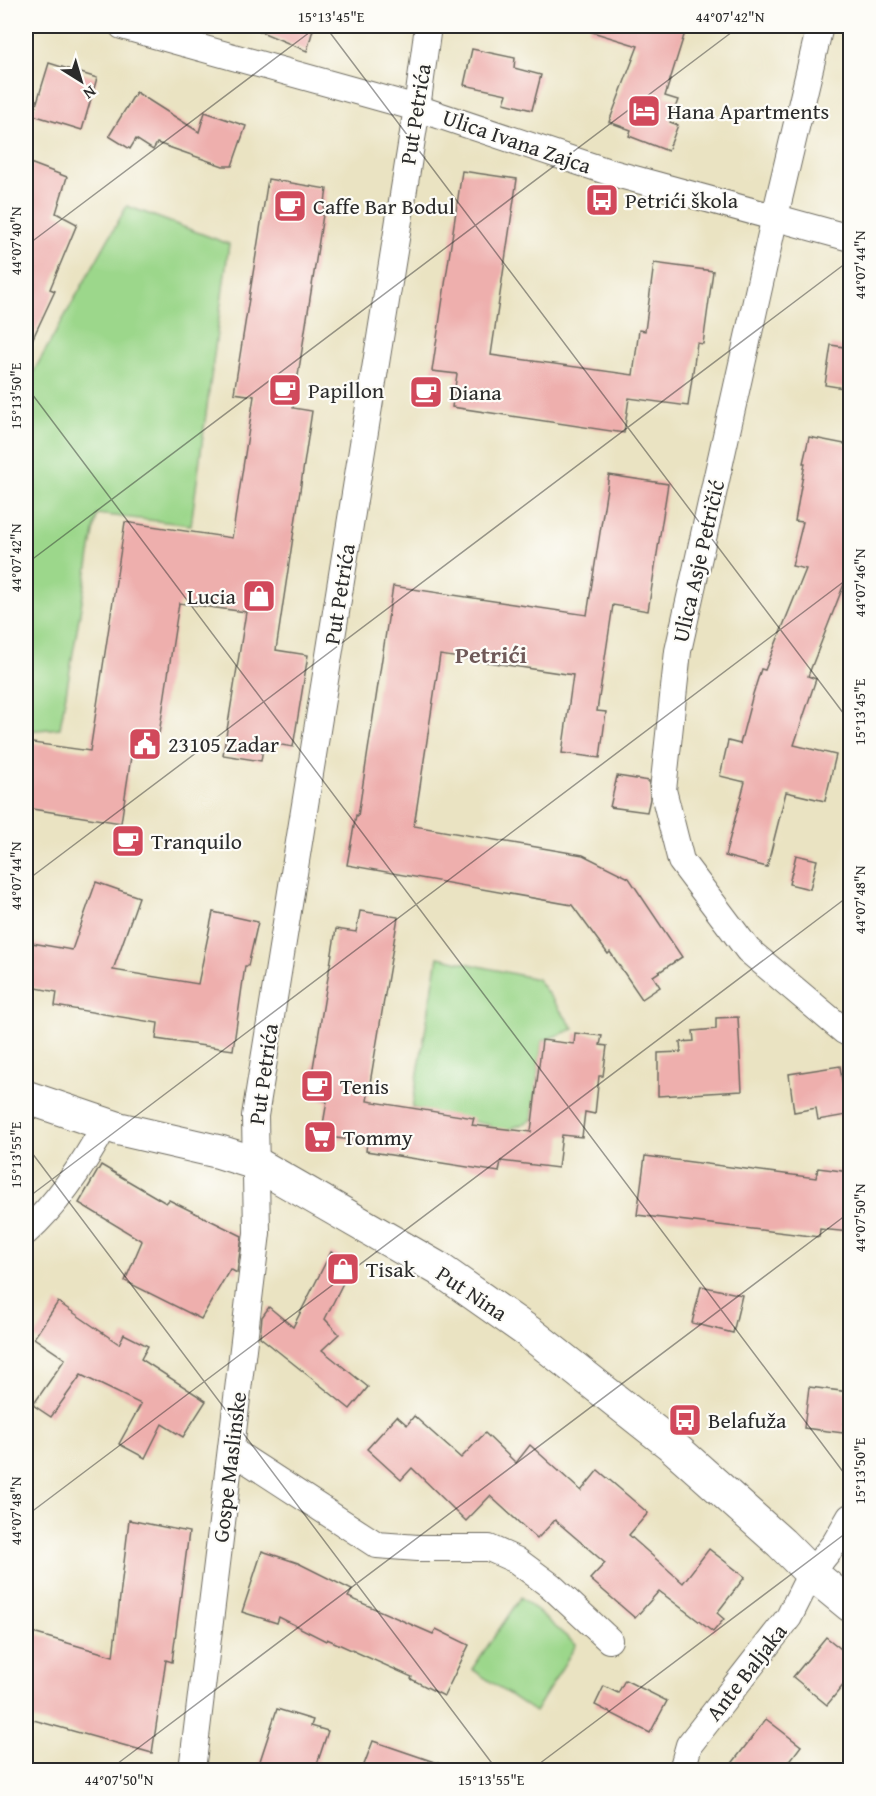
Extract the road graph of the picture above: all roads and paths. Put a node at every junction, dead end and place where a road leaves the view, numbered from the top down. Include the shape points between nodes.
1 (122, 26) edge
2 (428, 26) edge
3 (820, 26) edge
4 (417, 108) junction
5 (775, 216) junction
6 (850, 238) edge
7 (850, 1034) edge
8 (26, 1097) edge
9 (105, 1125) junction
10 (255, 1163) junction
11 (26, 1232) edge
12 (231, 1450) junction
13 (850, 1517) edge
14 (812, 1573) junction
15 (850, 1605) edge
16 (609, 1640) dead end
17 (192, 1770) edge
18 (682, 1770) edge

1 - 4 street, Ulica Ivana Zajca
2 - 4 street, Put Petrića
3 - 5 street, Ulica Asje Petričić
4 - 5 street, Ulica Ivana Zajca via 609,172
4 - 10 street, Put Petrića via 255,1116
5 - 6 street, Ulica Ivana Zajca
5 - 7 street, Ulica Asje Petričić via 678,651 663,790 681,861 748,950
8 - 9 main road, Put Nina
9 - 10 main road, Put Nina
9 - 11 street via 82,1164 44,1215
10 - 12 street, Gospe Maslinske via 257,1233
10 - 14 main road, Put Nina via 439,1269 530,1333 669,1443
12 - 16 street via 377,1545 489,1548 516,1560
12 - 17 street, Gospe Maslinske
13 - 14 street
14 - 15 main road, Put Nina
14 - 18 street, Ante Baljaka via 789,1617 689,1745

